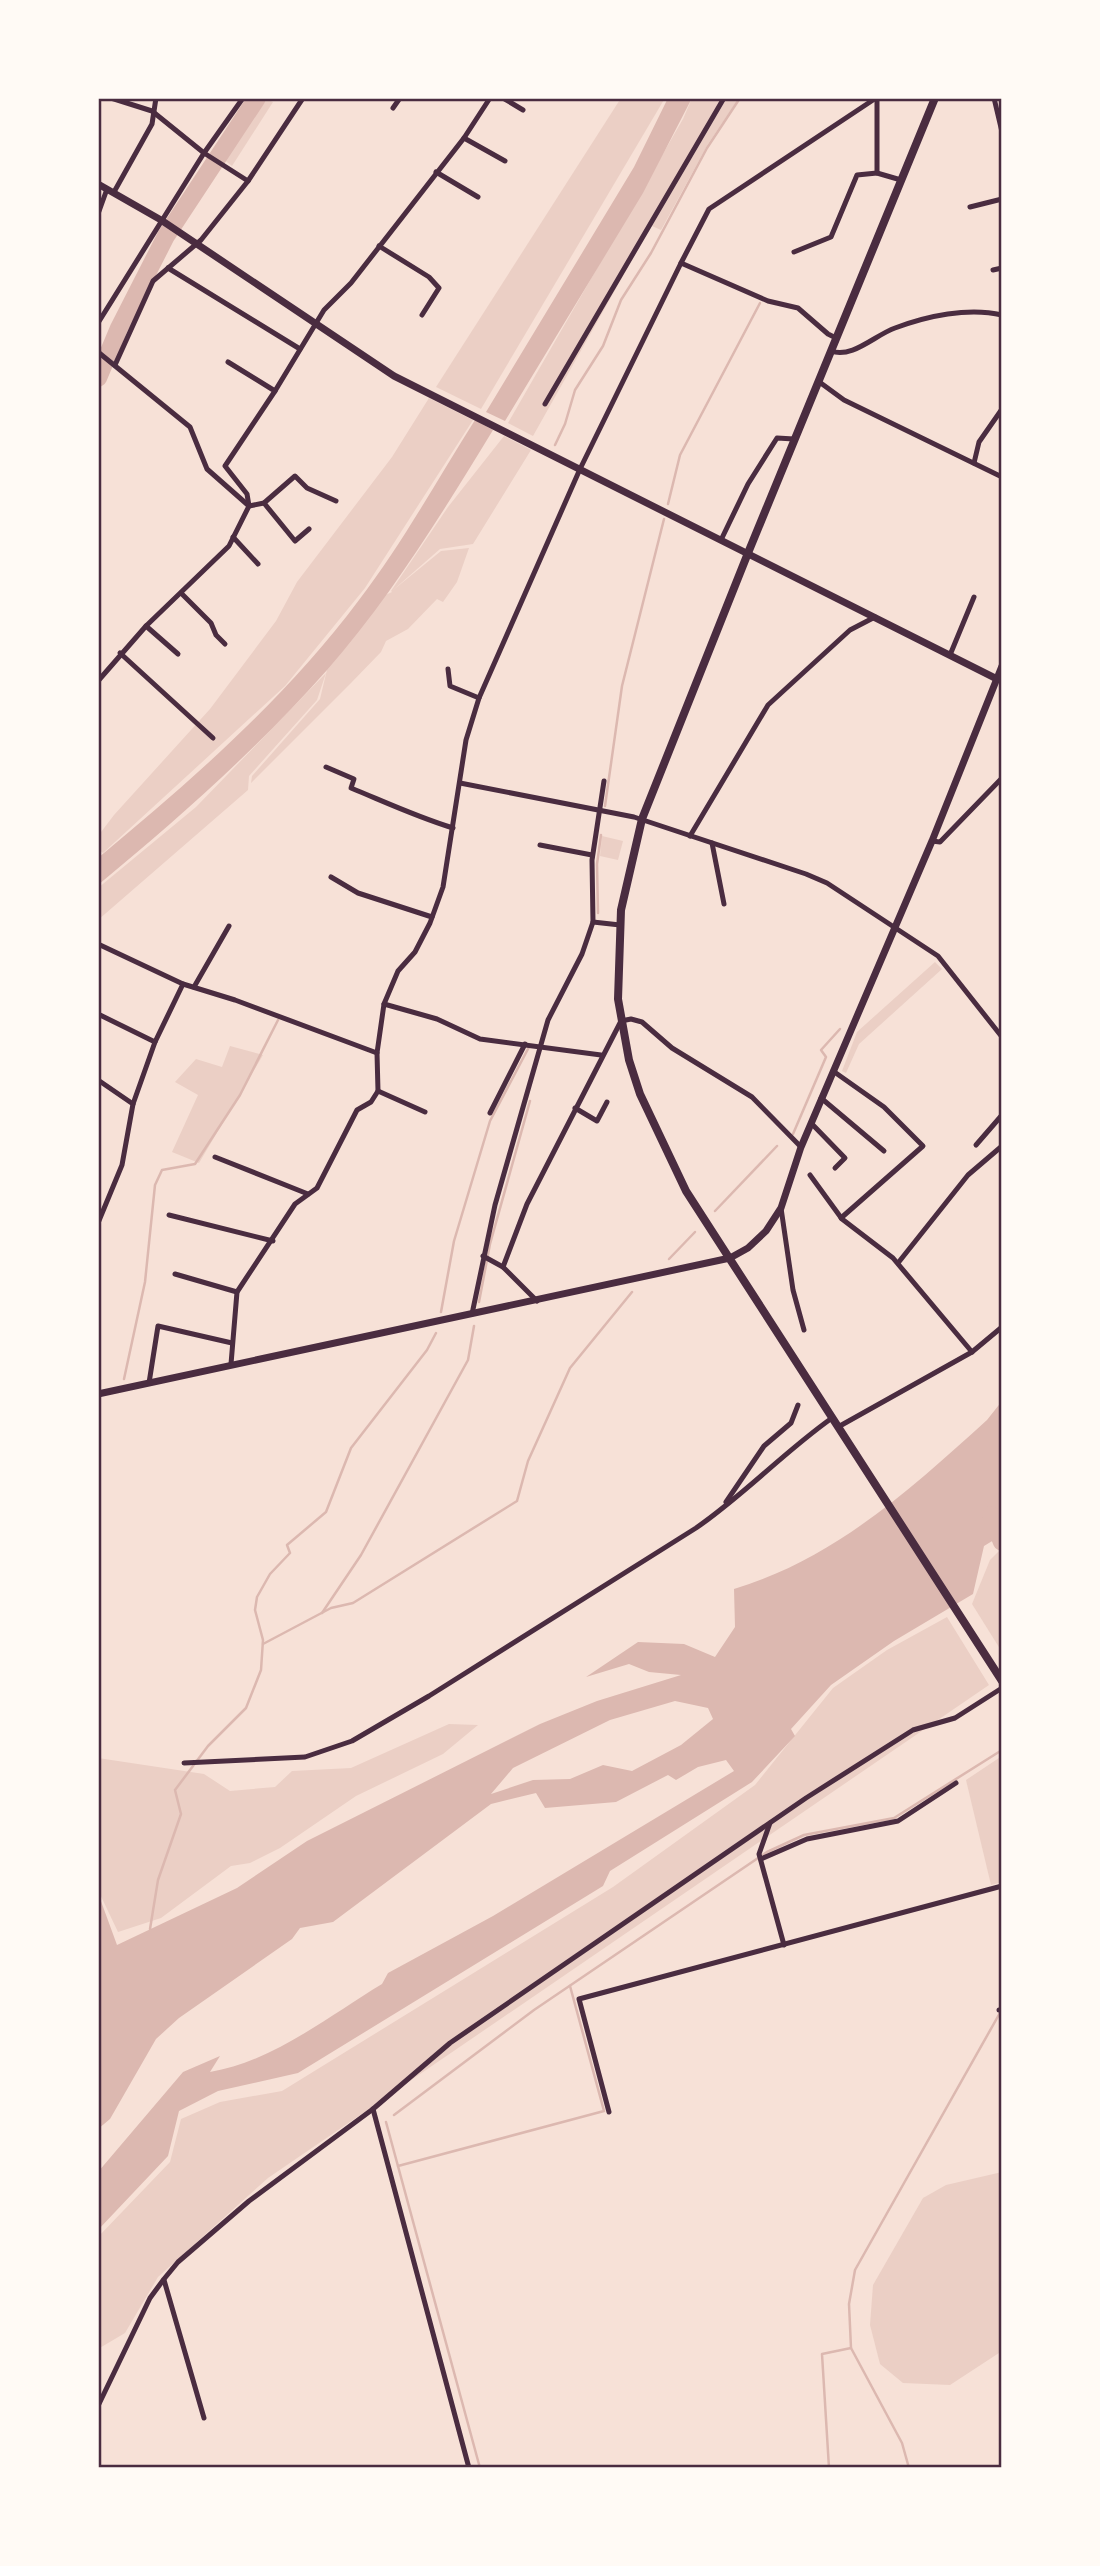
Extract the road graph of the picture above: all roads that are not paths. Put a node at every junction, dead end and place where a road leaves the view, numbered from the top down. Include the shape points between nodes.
1 (111, 98) edge
2 (156, 98) edge
3 (243, 98) edge
4 (303, 98) edge
5 (400, 98) edge
6 (490, 98) edge
7 (503, 98) edge
8 (724, 98) edge
9 (876, 98) edge
10 (935, 98) edge
11 (994, 98) edge
12 (393, 107) dead end
13 (523, 110) dead end
14 (152, 111) junction
15 (1002, 132) edge
16 (464, 138) junction
17 (884, 145) dead end
18 (876, 146) junction
19 (204, 153) junction
20 (505, 161) dead end
21 (436, 172) junction
22 (877, 173) junction
23 (901, 180) junction
24 (248, 181) junction
25 (98, 184) edge
26 (111, 190) junction
27 (478, 197) dead end
28 (1002, 199) edge
29 (970, 207) dead end
30 (98, 214) edge
31 (161, 220) junction
32 (195, 243) junction
33 (379, 246) junction
34 (794, 252) dead end
35 (681, 263) junction
36 (168, 268) junction
37 (1002, 268) edge
38 (993, 270) dead end
39 (422, 315) dead end
40 (1002, 315) edge
41 (98, 323) edge
42 (315, 325) junction
43 (836, 338) junction
44 (300, 349) junction
45 (831, 351) junction
46 (98, 352) edge
47 (228, 362) dead end
48 (113, 364) junction
49 (818, 381) junction
50 (275, 391) junction
51 (545, 404) dead end
52 (1002, 409) edge
53 (794, 439) junction
54 (974, 464) junction
55 (580, 469) junction
56 (1002, 477) edge
57 (336, 501) dead end
58 (264, 503) junction
59 (249, 506) junction
60 (309, 529) dead end
61 (233, 537) junction
62 (721, 540) junction
63 (748, 553) junction
64 (258, 564) dead end
65 (181, 593) junction
66 (974, 597) dead end
67 (875, 617) junction
68 (146, 626) junction
69 (225, 644) dead end
70 (120, 653) junction
71 (178, 653) dead end
72 (950, 655) junction
73 (1002, 666) edge
74 (448, 669) dead end
75 (997, 678) junction
76 (98, 681) edge
77 (479, 698) junction
78 (213, 738) dead end
79 (326, 766) dead end
80 (1002, 778) edge
81 (604, 781) dead end
82 (460, 783) junction
83 (599, 810) junction
84 (642, 819) junction
85 (453, 828) junction
86 (690, 836) junction
87 (932, 841) junction
88 (712, 843) junction
89 (540, 845) dead end
90 (592, 855) junction
91 (331, 877) dead end
92 (724, 904) dead end
93 (432, 917) junction
94 (593, 922) junction
95 (620, 925) junction
96 (229, 926) dead end
97 (895, 927) junction
98 (98, 944) edge
99 (183, 984) junction
100 (194, 988) junction
101 (384, 1004) junction
102 (98, 1014) edge
103 (621, 1021) junction
104 (1002, 1037) edge
105 (155, 1042) junction
106 (526, 1044) junction
107 (541, 1045) junction
108 (377, 1053) junction
109 (601, 1055) junction
110 (833, 1072) junction
111 (98, 1080) edge
112 (378, 1091) junction
113 (821, 1098) junction
114 (607, 1102) dead end
115 (133, 1104) junction
116 (575, 1108) junction
117 (425, 1112) dead end
118 (489, 1113) dead end
119 (1002, 1115) edge
120 (811, 1122) junction
121 (976, 1145) dead end
122 (1002, 1146) edge
123 (801, 1147) junction
124 (884, 1151) dead end
125 (215, 1157) dead end
126 (835, 1168) dead end
127 (810, 1175) dead end
128 (308, 1195) junction
129 (781, 1208) junction
130 (169, 1215) dead end
131 (841, 1218) junction
132 (98, 1223) edge
133 (273, 1241) junction
134 (486, 1257) junction
135 (730, 1258) junction
136 (898, 1263) junction
137 (503, 1267) junction
138 (175, 1274) dead end
139 (237, 1292) junction
140 (537, 1301) junction
141 (472, 1314) junction
142 (1002, 1326) edge
143 (804, 1330) dead end
144 (232, 1343) junction
145 (972, 1352) junction
146 (231, 1364) junction
147 (149, 1383) junction
148 (98, 1394) edge
149 (798, 1405) dead end
150 (832, 1418) junction
151 (837, 1427) junction
152 (721, 1511) junction
153 (1000, 1678) edge
154 (1002, 1688) edge
155 (184, 1762) dead end
156 (956, 1783) dead end
157 (770, 1823) junction
158 (760, 1857) junction
159 (1002, 1886) edge
160 (784, 1945) junction
161 (373, 2109) junction
162 (609, 2112) dead end
163 (164, 2279) junction
164 (98, 2406) edge
165 (204, 2418) dead end
166 (469, 2468) edge

1 - 14 street
2 - 14 street
3 - 19 street
4 - 24 street
5 - 12 street
6 - 16 street
7 - 13 street
8 - 51 street
9 - 18 street
9 - 35 street via 709,209
10 - 23 main road
11 - 15 street
14 - 19 street
14 - 26 street via 152,124
16 - 20 street
16 - 21 street
17 - 18 street
18 - 22 street
19 - 24 street
19 - 31 street
21 - 27 street
21 - 33 street
22 - 23 street
22 - 34 street via 857,175 831,237
23 - 43 main road
24 - 32 street
25 - 26 street
26 - 30 street
26 - 31 street
28 - 29 street
31 - 32 street
31 - 41 street
32 - 36 street
32 - 42 street
33 - 39 street via 439,288
33 - 42 street
35 - 43 street via 768,301 799,308
35 - 55 street
36 - 44 street
36 - 48 street via 153,281
37 - 38 street
40 - 45 street via 962,311 895,328 845,353
42 - 44 street
42 - 55 street via 394,376
43 - 45 main road
44 - 50 street
45 - 49 main road
46 - 48 street
47 - 50 street
48 - 59 street via 190,426 207,469
49 - 53 main road
49 - 54 street via 844,400
50 - 59 street via 225,466 247,494
52 - 54 street via 979,442
53 - 62 street via 777,438
53 - 63 main road
54 - 56 street
55 - 62 street
55 - 77 street
57 - 58 street via 307,488 295,476
58 - 59 street
58 - 60 street via 295,541
59 - 61 street
61 - 64 street
61 - 65 street
62 - 63 street
63 - 67 street
63 - 84 main road
65 - 68 street
65 - 69 street
66 - 72 street
67 - 72 street
67 - 86 street via 850,631 768,705
68 - 70 street
68 - 71 street
70 - 76 street
70 - 78 street
72 - 75 street
73 - 75 street
74 - 77 street via 450,686
75 - 87 street
77 - 82 street via 466,740
79 - 85 street via 354,779 351,788 400,811
80 - 87 street via 940,842
81 - 83 street
82 - 83 street
82 - 85 street
83 - 84 street
83 - 90 street
84 - 86 street
84 - 95 main road
85 - 93 street via 443,887
86 - 88 street
87 - 97 street
88 - 92 street
88 - 97 street via 806,874
89 - 90 street
90 - 94 street
91 - 93 street via 358,893
93 - 101 street via 415,952 398,971
94 - 95 street
94 - 107 street
95 - 103 main road
96 - 100 street
97 - 104 street via 938,956
97 - 110 street
98 - 99 street
99 - 100 street
99 - 105 street
100 - 108 street
101 - 106 street via 437,1019 480,1039
101 - 108 street
102 - 105 street
103 - 109 street
103 - 123 street via 642,1022 673,1048 752,1097
103 - 135 main road via 640,1094 668,1156
105 - 115 street
106 - 107 street
106 - 118 street
107 - 109 street
107 - 134 street
108 - 112 street
109 - 116 street
110 - 113 street
110 - 131 street via 884,1107 923,1146
111 - 115 street
112 - 117 street
112 - 128 street via 357,1110 334,1160
113 - 120 street
113 - 124 street
114 - 116 street via 597,1121
115 - 132 street via 122,1166
116 - 137 street via 527,1204
119 - 121 street
120 - 123 street
120 - 126 street via 845,1158
122 - 136 street via 968,1175
123 - 129 street
125 - 128 street
127 - 131 street
128 - 133 street via 295,1204
129 - 135 street via 766,1231
129 - 143 street
130 - 133 street
131 - 136 street
133 - 139 street
134 - 137 street
134 - 141 street
135 - 140 street
135 - 150 main road
136 - 145 street
137 - 140 street
138 - 139 street
139 - 144 street
140 - 141 street
141 - 146 street
142 - 145 street
144 - 146 street
144 - 147 street via 158,1326
145 - 151 street
146 - 147 street
147 - 148 street
149 - 152 street via 791,1423 764,1446
150 - 151 main road
150 - 152 street
151 - 153 main road
152 - 155 street via 352,1741 305,1757
154 - 157 street via 955,1718 913,1730
156 - 158 street via 898,1821 807,1839
157 - 158 street
157 - 161 street via 450,2043
158 - 160 street
159 - 160 street
160 - 162 street via 579,1999
161 - 163 street via 249,2201
161 - 166 street
163 - 164 street via 150,2298
163 - 165 street

